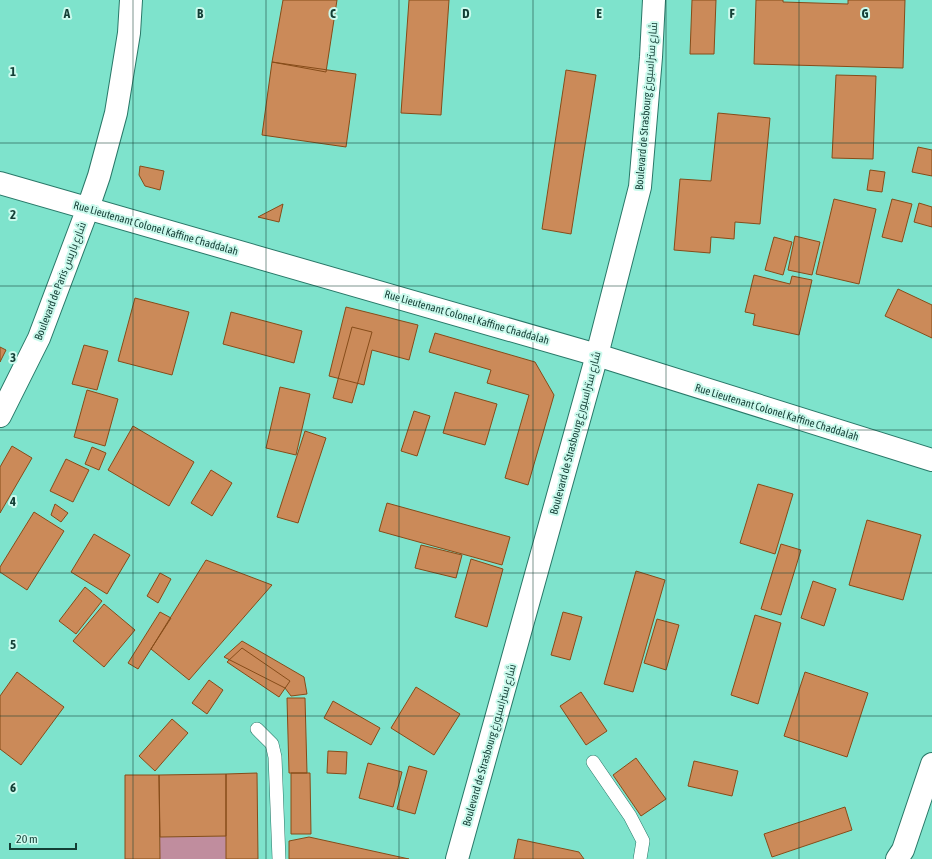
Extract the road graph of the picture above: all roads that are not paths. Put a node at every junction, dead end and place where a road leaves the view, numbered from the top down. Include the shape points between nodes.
1 (131, 0) edge
2 (654, 0) edge
3 (0, 183) edge
4 (88, 208) junction
5 (597, 355) junction
6 (0, 416) edge
7 (932, 460) edge
8 (257, 729) dead end
9 (593, 762) dead end
10 (932, 764) edge
11 (901, 856) edge
12 (279, 859) edge
13 (457, 859) edge
14 (640, 859) edge

1 - 4 street, Boulevard de Paris شارع باريس via 129,33 116,113
2 - 5 street, Boulevard de Strasbourg شارع ستراسبورغ via 652,56 640,188
3 - 4 street, Rue Lieutenant Colonel Kaffine Chaddalah
4 - 5 street, Rue Lieutenant Colonel Kaffine Chaddalah
4 - 6 street, Boulevard de Paris شارع باريس via 39,338
5 - 7 street, Rue Lieutenant Colonel Kaffine Chaddalah
5 - 13 street, Boulevard de Strasbourg شارع ستراسبورغ
8 - 12 lane via 272,744 275,757
9 - 14 lane via 630,816 643,841
10 - 11 street

